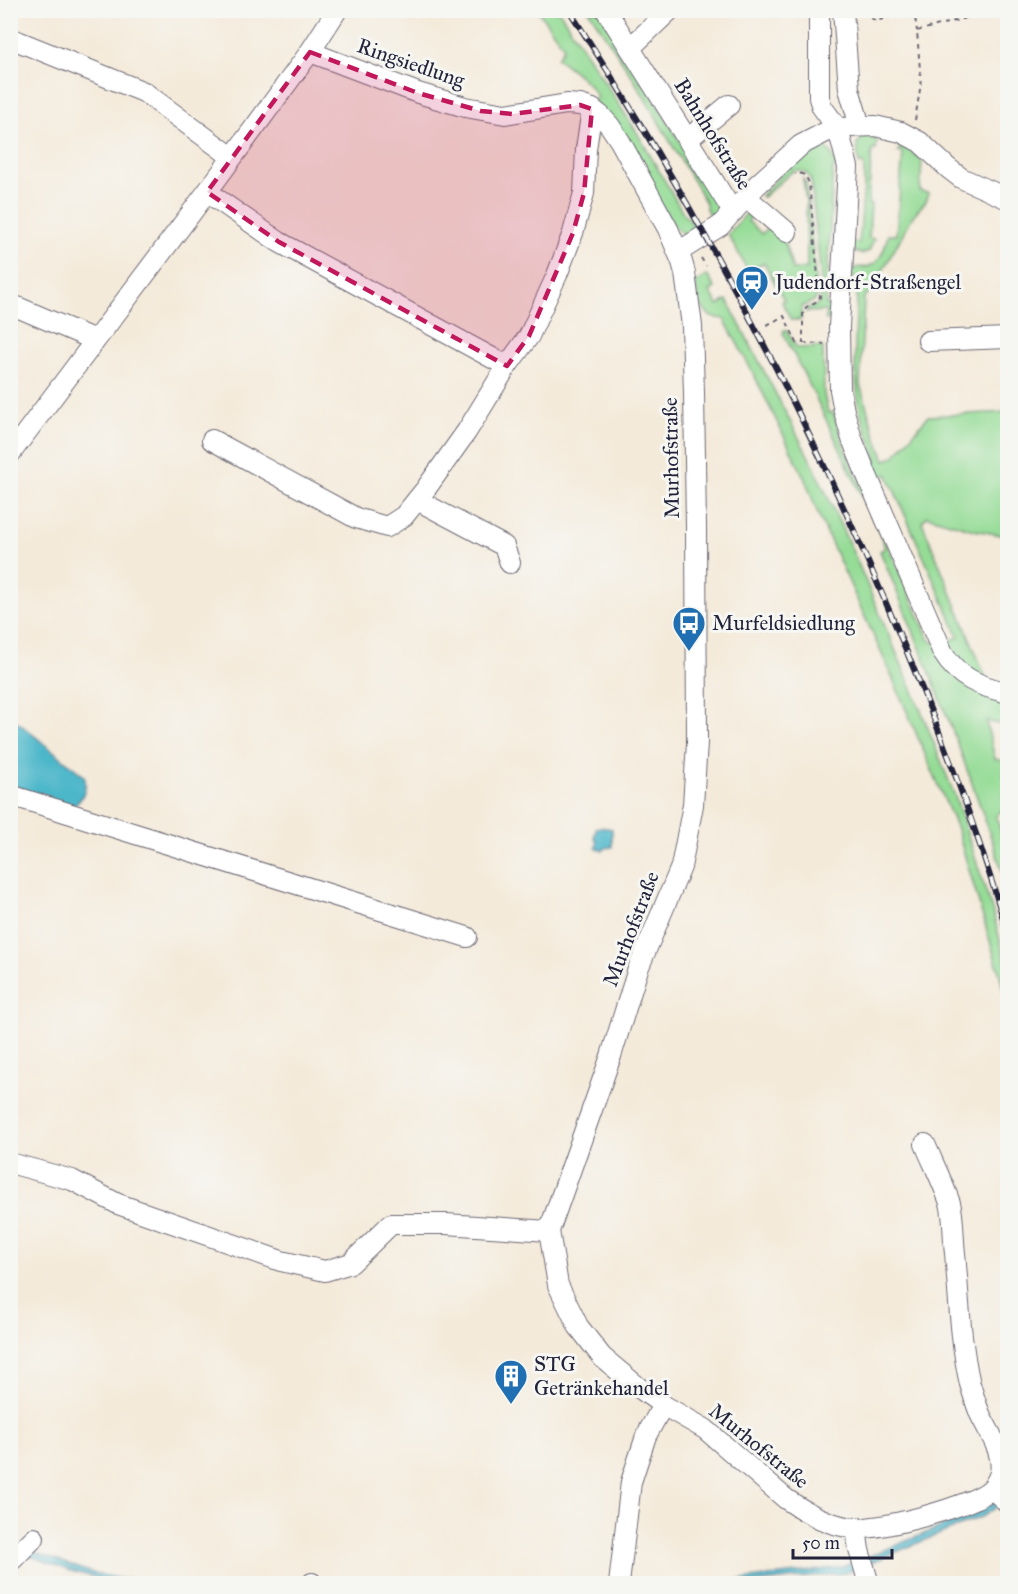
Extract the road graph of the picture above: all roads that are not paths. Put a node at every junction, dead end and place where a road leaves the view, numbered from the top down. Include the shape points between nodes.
1 (337, 10) edge
2 (606, 10) edge
3 (670, 10) edge
4 (819, 10) edge
5 (843, 10) edge
6 (10, 38) edge
7 (630, 48) junction
8 (310, 52) junction
9 (729, 105) dead end
10 (592, 109) junction
11 (860, 126) junction
12 (838, 129) junction
13 (688, 139) junction
14 (232, 157) junction
15 (207, 192) junction
16 (746, 197) junction
17 (1008, 199) edge
18 (733, 212) junction
19 (787, 232) dead end
20 (688, 252) junction
21 (10, 304) edge
22 (1008, 338) edge
23 (95, 340) junction
24 (928, 341) dead end
25 (507, 366) junction
26 (212, 440) dead end
27 (10, 454) edge
28 (417, 500) junction
29 (510, 563) dead end
30 (1008, 693) edge
31 (10, 795) edge
32 (467, 937) dead end
33 (925, 1144) dead end
34 (10, 1163) edge
35 (549, 1231) junction
36 (663, 1405) junction
37 (999, 1495) edge
38 (856, 1528) junction
39 (34, 1538) dead end
40 (10, 1562) edge
41 (867, 1577) edge
42 (619, 1582) edge

1 - 8 street
2 - 7 street, Bahnhofstraße
3 - 7 street
4 - 12 street via 818,94
5 - 11 street via 849,89
6 - 14 street via 144,92
7 - 13 street, Bahnhofstraße
8 - 10 street, Ringsiedlung via 465,107 505,114 567,104
8 - 14 street
9 - 13 street
10 - 20 street via 610,126 663,219
10 - 25 street via 584,193 573,233 529,336
11 - 12 street, Bahnhofstraße
11 - 17 street, Bahnhofstraße via 901,132 920,142 961,178
12 - 16 street, Bahnhofstraße via 801,145
12 - 30 street via 848,168 839,345 842,400 852,439 943,653 974,683
13 - 18 street, Bahnhofstraße
14 - 15 street
15 - 23 street
15 - 25 street via 279,242
16 - 18 street, Bahnhofstraße
16 - 19 street
18 - 20 street
20 - 35 street, Murhofstraße via 685,273 692,326 696,527 697,743 693,805 681,867 639,969
21 - 23 street
22 - 24 street
23 - 27 street
25 - 28 street via 467,431
26 - 28 street via 356,518 387,527 404,516
28 - 29 street via 504,546
31 - 32 street
33 - 37 street, Murhofstraße via 950,1204 970,1380 974,1399 1000,1457
34 - 35 street via 72,1180 118,1204 281,1261 325,1271 351,1263 391,1224
35 - 36 street, Murhofstraße via 558,1285 578,1326 602,1357
36 - 38 street, Murhofstraße via 705,1429 800,1509 828,1522
36 - 42 street via 646,1436 631,1482
37 - 38 street, Murhofstraße via 976,1498 894,1524
38 - 41 street
39 - 40 street

